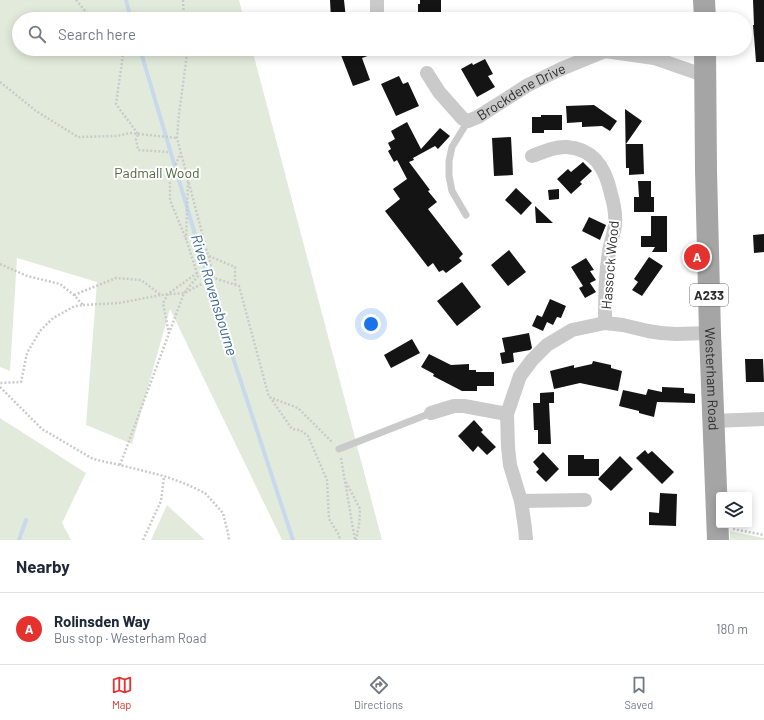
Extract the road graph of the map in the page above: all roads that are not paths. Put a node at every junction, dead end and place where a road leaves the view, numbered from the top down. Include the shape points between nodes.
1 (377, 0) edge
2 (704, 0) edge
3 (377, 12) edge
4 (705, 12) edge
5 (592, 56) edge
6 (640, 56) edge
7 (705, 56) edge
8 (427, 73) dead end
9 (706, 76) junction
10 (468, 121) junction
11 (532, 156) dead end
12 (466, 215) dead end
13 (605, 323) junction
14 (710, 333) junction
15 (431, 413) joint
16 (507, 414) junction
17 (764, 419) edge
18 (713, 421) junction
19 (339, 450) road end
20 (585, 500) dead end
21 (521, 501) junction
22 (717, 533) edge
23 (526, 540) edge

1 - 3 street
2 - 4 main road
5 - 10 street, Brockdene Drive via 528,85
6 - 9 street, Brockdene Drive via 654,58
7 - 9 main road, Westerham Road / A233
8 - 10 street, Brockdene Drive via 462,119
9 - 14 main road, Westerham Road / A233
10 - 12 lane via 452,147 449,161 452,191
11 - 13 street, Hassock Wood via 554,148 581,150 591,154 606,174 613,202 615,226 606,276
13 - 14 street via 661,333
13 - 16 street via 572,330 547,345 520,376
14 - 18 main road, Westerham Road / A233
15 - 16 street via 454,406 464,406
15 - 19 lane
16 - 21 street via 510,465
17 - 18 street
18 - 22 main road, Westerham Road / A233
20 - 21 street
21 - 23 street

